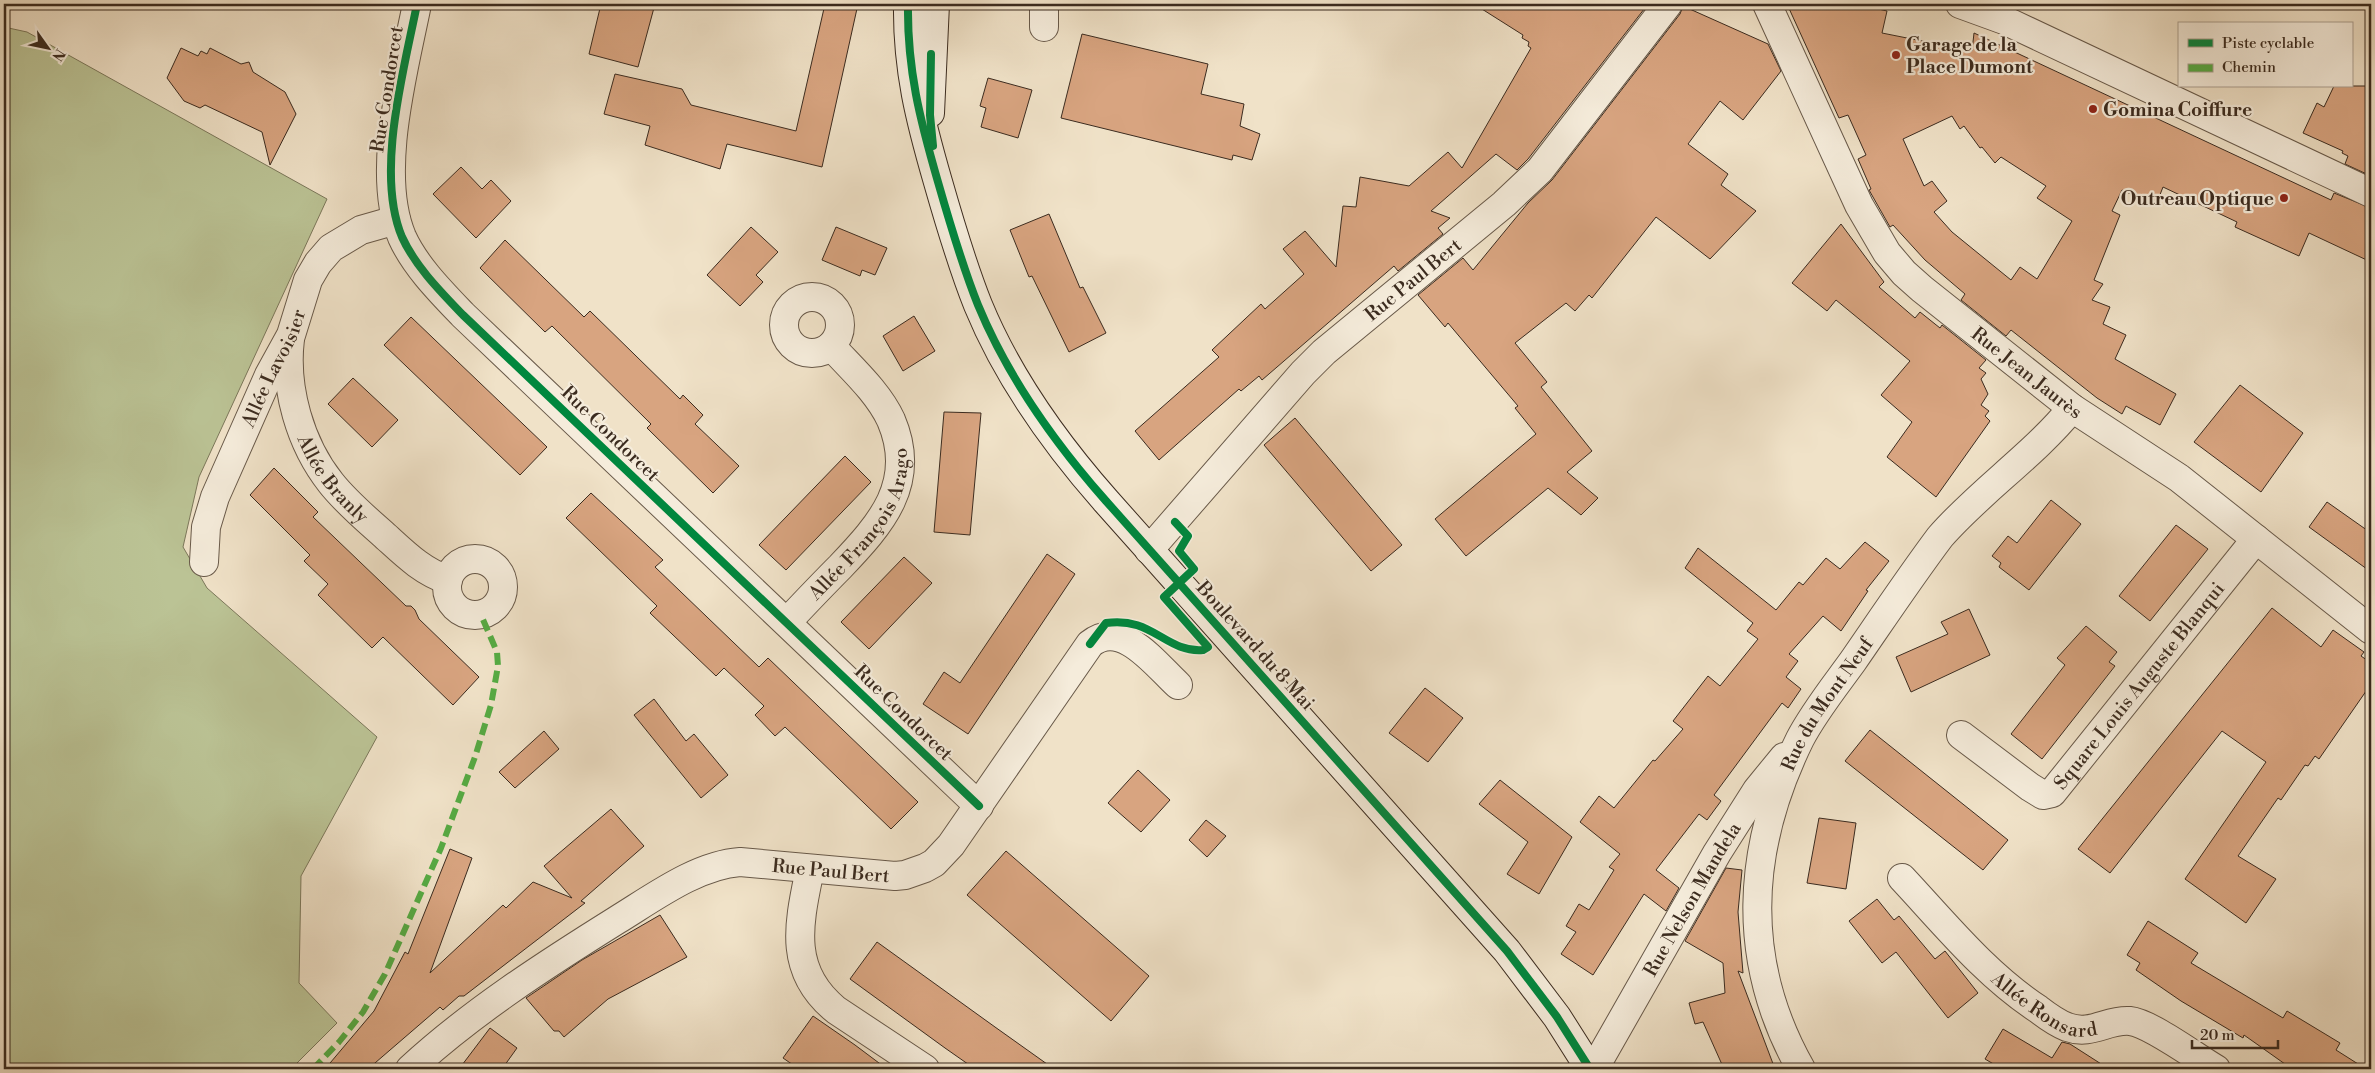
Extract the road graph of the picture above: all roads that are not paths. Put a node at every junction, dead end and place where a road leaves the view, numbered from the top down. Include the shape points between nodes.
1 (416, 4) edge
2 (908, 4) edge
3 (923, 4) edge
4 (935, 4) edge
5 (1668, 4) edge
6 (1767, 4) edge
7 (1960, 4) edge
8 (931, 54) junction
9 (938, 184) junction
10 (2371, 193) edge
11 (396, 220) junction
12 (291, 335) junction
13 (831, 346) dead end
14 (2072, 408) junction
15 (2256, 539) junction
16 (1149, 550) junction
17 (204, 562) dead end
18 (448, 580) dead end
19 (787, 622) junction
20 (2371, 630) edge
21 (1178, 685) dead end
22 (1961, 734) dead end
23 (1801, 738) junction
24 (979, 806) junction
25 (810, 869) junction
26 (1902, 878) dead end
27 (410, 1069) edge
28 (925, 1069) edge
29 (1590, 1069) edge
30 (1594, 1069) edge
31 (1801, 1069) edge
32 (2216, 1069) edge

1 - 11 street, Rue Condorcet via 391,146 391,187
2 - 9 street, Boulevard du 8 Mai via 910,72 922,132
3 - 8 street
4 - 8 street, Boulevard du 8 Mai
5 - 16 street, Rue Paul Bert via 1551,159 1504,204 1324,352
6 - 14 street, Rue Jean Jaurès via 1859,205 1887,253 1922,289
7 - 10 street via 2004,20
8 - 9 street, Boulevard du 8 Mai via 931,129
9 - 16 street, Boulevard du 8 Mai via 955,244 978,305 1013,375 1058,443
11 - 12 street, Allée Lavoisier via 361,230 331,248 308,280
11 - 19 street, Rue Condorcet via 402,238 421,266 463,315
12 - 17 street, Allée Lavoisier via 269,375 215,497 206,527
12 - 18 street, Allée Branly via 289,369 295,407 323,473 342,496 410,559 424,570
13 - 19 street, Allée François Arago via 870,390 890,419 898,447 898,479 880,523
14 - 15 street, Rue Jean Jaurès via 2179,478
14 - 23 street, Rue du Mont Neuf via 2044,441 1940,537
15 - 20 street, Rue Jean Jaurès
15 - 22 street, Square Louis Auguste Blanqui via 2052,793 2043,795 2030,787
16 - 29 street, Boulevard du 8 Mai via 1507,951 1557,1017
19 - 24 street, Rue Condorcet
21 - 24 street, Rue Paul Bert via 1123,638 1114,635 1097,639 1086,650
23 - 30 street, Rue Nelson Mandela via 1762,784 1726,839
23 - 31 street, Rue du Mont Neuf via 1770,817 1759,877 1757,922 1766,988 1780,1028
24 - 25 street, Rue Paul Bert via 951,845 934,863 917,872 895,876
25 - 27 street, Rue Paul Bert via 740,862 724,863 697,873 629,912 534,974 442,1041
25 - 28 street via 799,920 808,980 836,1010
26 - 32 street, Allée Ronsard via 1993,975 2054,1020 2075,1030 2132,1021

